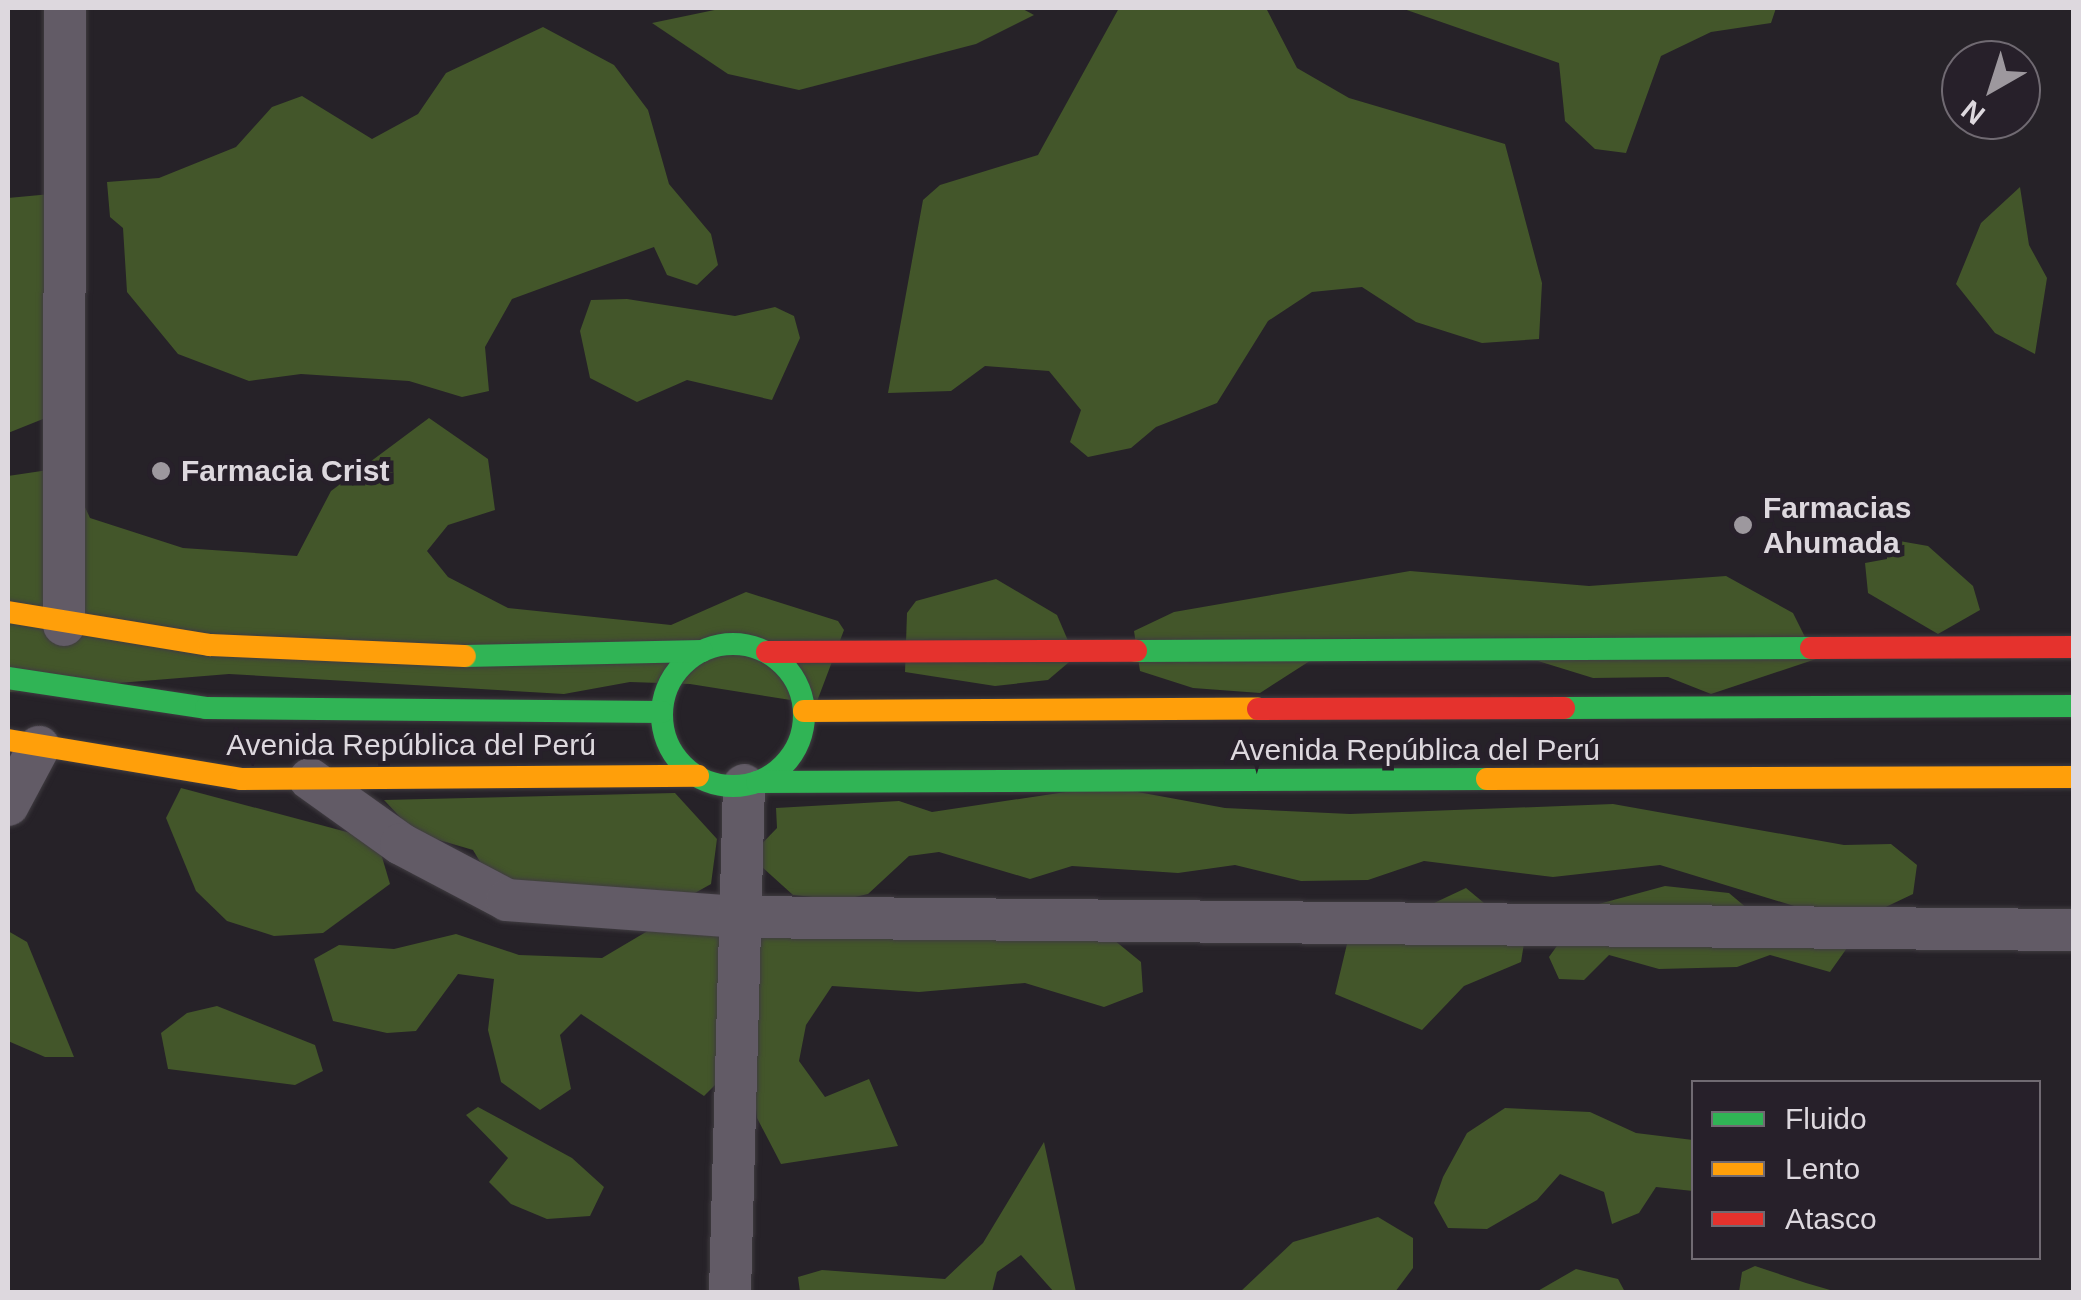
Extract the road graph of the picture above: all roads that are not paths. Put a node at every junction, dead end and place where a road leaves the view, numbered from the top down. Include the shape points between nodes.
1 (65, 8) edge
2 (8, 612) edge
3 (64, 625) junction
4 (2074, 647) edge
5 (702, 651) junction
6 (766, 652) junction
7 (8, 678) edge
8 (2074, 706) edge
9 (804, 711) junction
10 (662, 712) junction
11 (23, 744) edge
12 (698, 776) junction
13 (310, 778) junction
14 (2074, 778) edge
15 (750, 784) junction
16 (8, 805) edge
17 (740, 917) junction
18 (2074, 930) edge
19 (730, 1292) edge

1 - 3 street
2 - 3 main road
3 - 5 main road via 210,645 432,657
4 - 6 main road
5 - 6 main road via 734,644
5 - 10 main road via 674,676
6 - 9 main road via 793,676
7 - 10 main road via 206,708
8 - 9 main road
9 - 15 main road via 797,747
10 - 12 main road via 671,749
11 - 13 main road, Avenida República del Perú via 241,779
11 - 16 street
12 - 13 main road, Avenida República del Perú
12 - 15 main road
13 - 17 street via 402,844 506,900
14 - 15 main road, Avenida República del Perú
15 - 17 street
17 - 18 street
17 - 19 street

